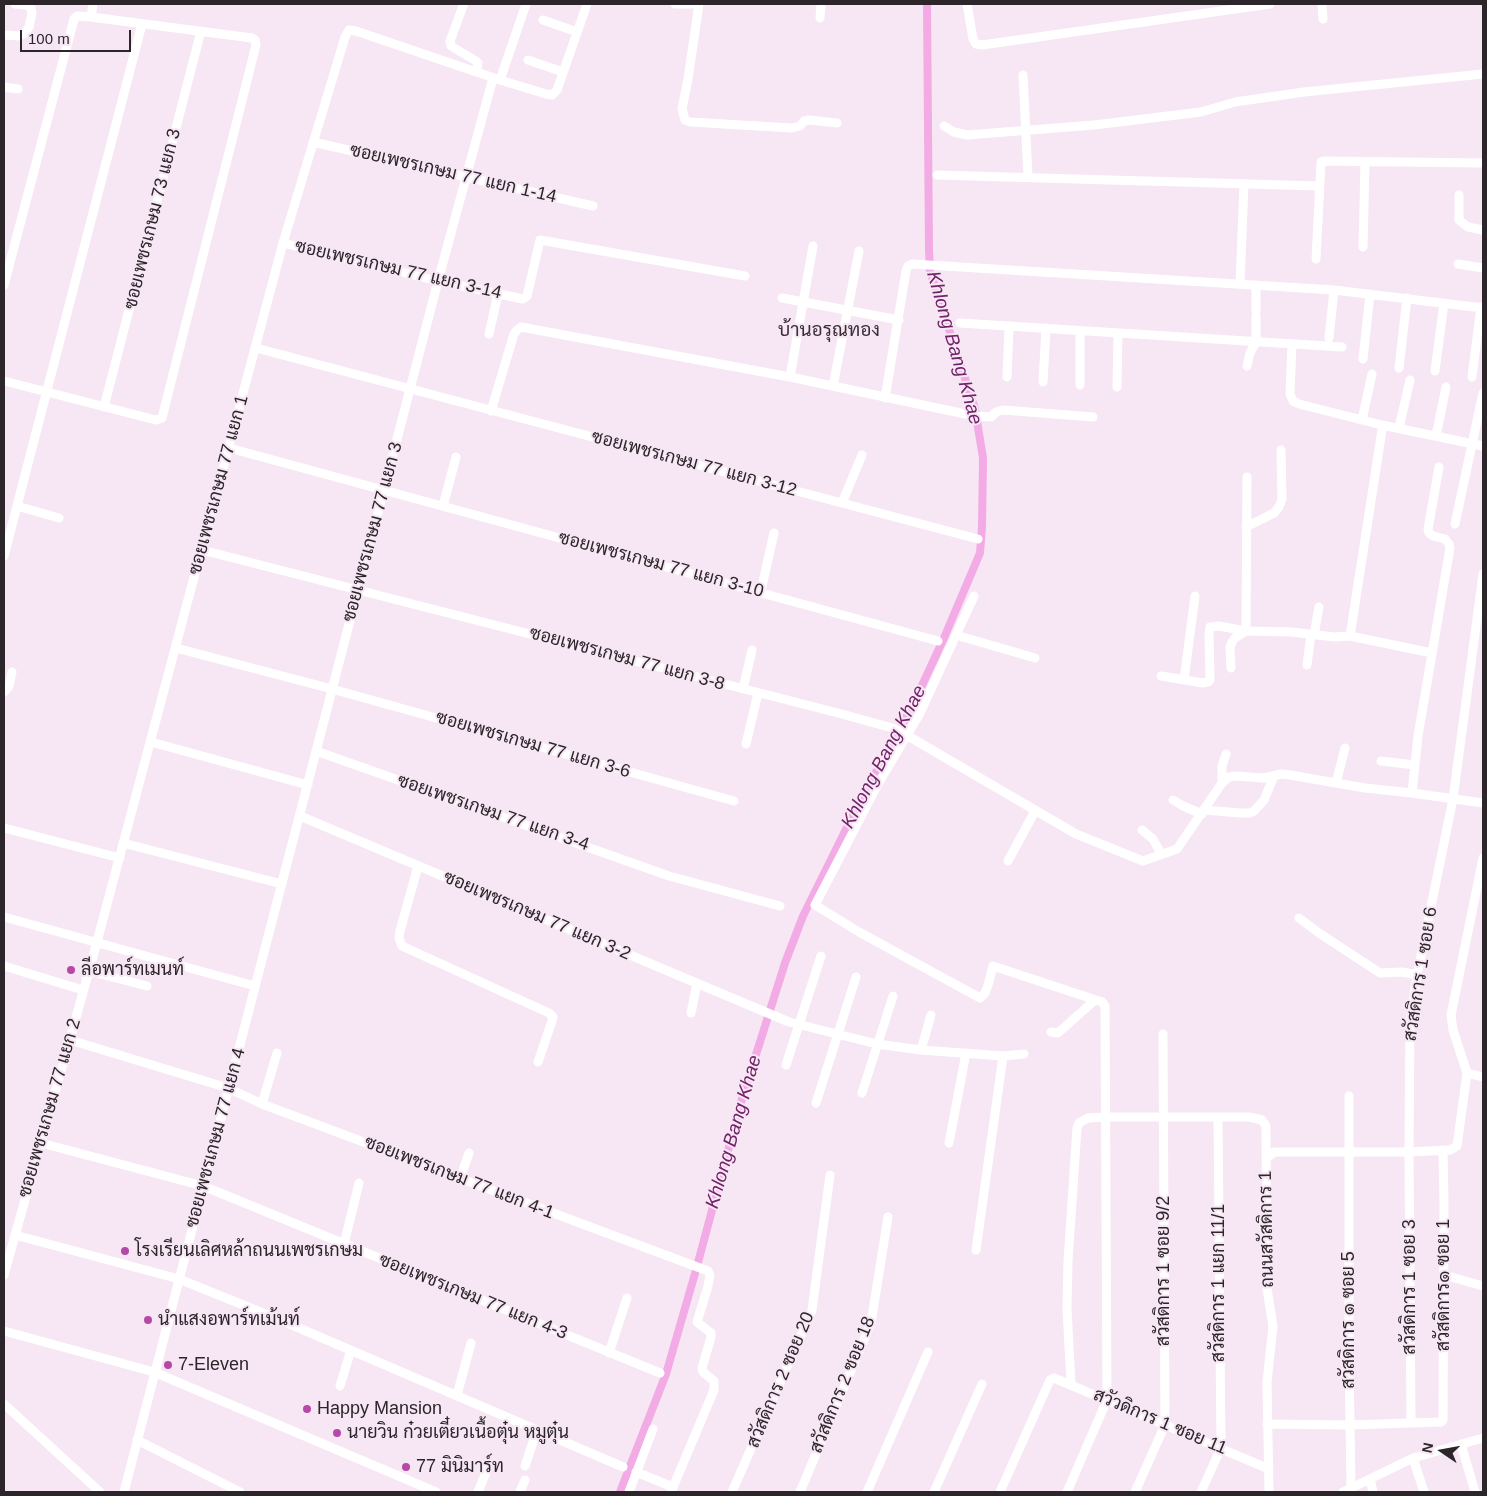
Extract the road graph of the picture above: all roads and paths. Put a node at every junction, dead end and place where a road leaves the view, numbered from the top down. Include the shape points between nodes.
1 (15, 4) edge
2 (93, 4) edge
3 (526, 4) edge
4 (588, 4) edge
5 (675, 4) edge
6 (694, 4) edge
7 (821, 4) edge
8 (967, 4) edge
9 (1270, 4) edge
10 (1322, 4) edge
11 (463, 6) dead end
12 (91, 17) junction
13 (820, 18) dead end
14 (1323, 19) dead end
15 (543, 20) dead end
16 (142, 24) junction
17 (201, 31) junction
18 (578, 32) junction
19 (4, 35) edge
20 (528, 60) dead end
21 (476, 72) junction
22 (563, 72) junction
23 (1483, 74) edge
24 (1023, 75) dead end
25 (496, 79) junction
26 (4, 87) edge
27 (18, 89) dead end
28 (837, 123) dead end
29 (944, 126) dead end
30 (1024, 130) junction
31 (313, 142) junction
32 (1365, 162) junction
33 (1483, 163) edge
34 (937, 174) dead end
35 (1028, 177) junction
36 (466, 178) junction
37 (1244, 184) junction
38 (1319, 186) junction
39 (1458, 194) dead end
40 (593, 206) dead end
41 (1483, 230) edge
42 (283, 243) junction
43 (813, 246) dead end
44 (1363, 246) dead end
45 (859, 251) dead end
46 (1316, 259) dead end
47 (1458, 264) dead end
48 (1483, 268) edge
49 (745, 276) dead end
50 (438, 281) junction
51 (4, 284) edge
52 (1240, 284) junction
53 (1256, 285) junction
54 (1334, 290) junction
55 (498, 294) junction
56 (1370, 294) junction
57 (782, 298) dead end
58 (1407, 298) junction
59 (803, 302) junction
60 (1444, 303) junction
61 (1482, 307) edge
62 (848, 310) junction
63 (899, 320) junction
64 (960, 323) dead end
65 (1009, 326) junction
66 (1046, 328) junction
67 (1080, 331) junction
68 (1118, 333) junction
69 (489, 334) dead end
70 (1329, 338) dead end
71 (1256, 342) junction
72 (1292, 344) junction
73 (1342, 347) dead end
74 (256, 348) junction
75 (1363, 359) dead end
76 (1247, 366) dead end
77 (1399, 368) dead end
78 (1435, 371) dead end
79 (1372, 374) dead end
80 (1007, 377) dead end
81 (1472, 377) dead end
82 (790, 378) junction
83 (1410, 380) dead end
84 (4, 381) edge
85 (1043, 382) dead end
86 (1080, 385) dead end
87 (833, 386) junction
88 (1117, 387) dead end
89 (1446, 387) dead end
90 (410, 390) junction
91 (46, 392) junction
92 (1483, 393) edge
93 (885, 398) junction
94 (104, 407) junction
95 (491, 411) junction
96 (1093, 417) dead end
97 (1362, 420) junction
98 (1399, 428) junction
99 (1382, 430) dead end
100 (1436, 436) junction
101 (1472, 444) junction
102 (1483, 446) edge
103 (229, 448) junction
104 (1281, 450) dead end
105 (862, 455) dead end
106 (456, 457) dead end
107 (1439, 467) dead end
108 (1247, 477) dead end
109 (384, 490) junction
110 (842, 503) junction
111 (17, 506) junction
112 (443, 506) junction
113 (59, 518) dead end
114 (1455, 524) dead end
115 (1246, 528) junction
116 (774, 533) dead end
117 (978, 539) dead end
118 (202, 550) junction
119 (4, 556) edge
120 (1483, 574) edge
121 (358, 590) junction
122 (761, 591) junction
123 (974, 596) dead end
124 (1195, 596) dead end
125 (1319, 607) dead end
126 (1246, 631) junction
127 (1312, 634) junction
128 (956, 635) junction
129 (1350, 636) junction
130 (938, 641) dead end
131 (176, 648) junction
132 (752, 650) dead end
133 (1432, 653) junction
134 (1035, 658) dead end
135 (1307, 665) dead end
136 (1231, 668) dead end
137 (12, 672) dead end
138 (1161, 676) dead end
139 (1184, 680) junction
140 (332, 689) junction
141 (743, 689) junction
142 (4, 692) edge
143 (758, 693) junction
144 (907, 736) junction
145 (151, 742) junction
146 (746, 744) dead end
147 (1344, 748) dead end
148 (316, 751) junction
149 (1226, 754) dead end
150 (1381, 761) dead end
151 (1415, 765) junction
152 (1274, 776) junction
153 (1222, 783) junction
154 (1336, 783) junction
155 (308, 785) junction
156 (1412, 792) junction
157 (1453, 799) junction
158 (1173, 800) dead end
159 (734, 801) dead end
160 (1483, 803) edge
161 (1035, 812) junction
162 (1203, 812) junction
163 (300, 816) junction
164 (4, 828) edge
165 (1142, 830) dead end
166 (123, 843) junction
167 (1161, 854) junction
168 (120, 858) junction
169 (1483, 858) edge
170 (1008, 860) dead end
171 (418, 866) junction
172 (282, 884) junction
173 (780, 906) dead end
174 (4, 917) edge
175 (1299, 918) dead end
176 (97, 942) junction
177 (821, 956) dead end
178 (4, 966) edge
179 (89, 971) junction
180 (1417, 975) junction
181 (856, 977) dead end
182 (697, 983) junction
183 (147, 986) dead end
184 (255, 986) junction
185 (83, 990) junction
186 (894, 996) dead end
187 (1095, 1000) junction
188 (691, 1013) dead end
189 (931, 1015) dead end
190 (799, 1024) junction
191 (1051, 1032) dead end
192 (1163, 1034) dead end
193 (837, 1035) junction
194 (70, 1040) junction
195 (877, 1044) junction
196 (921, 1050) junction
197 (277, 1053) dead end
198 (966, 1053) junction
199 (1024, 1054) dead end
200 (1003, 1056) junction
201 (538, 1062) dead end
202 (786, 1065) dead end
203 (1467, 1073) junction
204 (1483, 1077) edge
205 (228, 1088) junction
206 (862, 1092) dead end
207 (1349, 1096) dead end
208 (816, 1103) dead end
209 (262, 1104) junction
210 (1162, 1117) junction
211 (1218, 1117) junction
212 (1106, 1118) junction
213 (41, 1143) junction
214 (949, 1143) dead end
215 (1442, 1150) junction
216 (1348, 1152) junction
217 (1409, 1152) junction
218 (468, 1153) dead end
219 (1266, 1159) junction
220 (830, 1175) dead end
221 (460, 1179) junction
222 (359, 1183) dead end
223 (204, 1186) junction
224 (888, 1217) dead end
225 (15, 1235) junction
226 (344, 1244) junction
227 (976, 1250) dead end
228 (4, 1275) edge
229 (1444, 1275) junction
230 (179, 1279) junction
231 (1483, 1286) edge
232 (627, 1298) dead end
233 (4, 1331) edge
234 (471, 1343) dead end
235 (350, 1350) junction
236 (928, 1352) dead end
237 (609, 1353) junction
238 (154, 1372) junction
239 (660, 1373) dead end
240 (982, 1384) dead end
241 (1072, 1384) junction
242 (340, 1386) dead end
243 (457, 1395) junction
244 (1107, 1400) junction
245 (4, 1404) edge
246 (1411, 1423) junction
247 (1267, 1424) junction
248 (1165, 1425) junction
249 (1349, 1425) junction
250 (653, 1429) dead end
251 (537, 1430) junction
252 (1483, 1438) edge
253 (137, 1440) junction
254 (1462, 1444) junction
255 (1221, 1448) junction
256 (1413, 1458) junction
257 (489, 1465) dead end
258 (525, 1466) dead end
259 (624, 1466) dead end
260 (1269, 1469) junction
261 (636, 1472) junction
262 (1370, 1479) junction
263 (525, 1480) dead end
264 (672, 1490) edge
265 (1347, 1490) edge
266 (100, 1492) edge
267 (124, 1492) edge
268 (240, 1492) edge
269 (436, 1492) edge
270 (478, 1492) edge
271 (520, 1492) edge
272 (629, 1492) edge
273 (732, 1492) edge
274 (800, 1492) edge
275 (867, 1492) edge
276 (934, 1492) edge
277 (1000, 1492) edge
278 (1067, 1492) edge
279 (1135, 1492) edge
280 (1201, 1492) edge
281 (1269, 1492) edge
282 (1373, 1492) edge
283 (1424, 1492) edge
284 (1475, 1492) edge

1 - 19 street via 31,8 30,26 19,36
2 - 12 street
3 - 25 street, ซอยเพชรเกษม 77 แยก 3
4 - 18 street
5 - 6 street
6 - 28 street via 688,79 682,109 685,120 792,128 810,120
7 - 13 street
8 - 9 street via 973,39 982,45
10 - 14 street
11 - 21 street via 450,41 451,46 478,63
12 - 16 street
12 - 51 street via 77,16 73,24
15 - 18 street
16 - 17 street
16 - 91 street
17 - 94 street, ซอยเพชรเกษม 73 แยก 3
17 - 94 street via 252,38 256,45 165,411 162,418 156,420
18 - 22 street
20 - 22 street
21 - 25 street
21 - 31 street, ซอยเพชรเกษม 77 แยก 1 via 348,30
22 - 25 street via 557,90 552,94
23 - 30 street via 1304,92 1236,102 1188,114
24 - 30 street
25 - 36 street, ซอยเพชรเกษม 77 แยก 3
26 - 27 street
29 - 30 street via 967,135
30 - 35 street
31 - 36 street, ซอยเพชรเกษม 77 แยก 1-14
31 - 42 street, ซอยเพชรเกษม 77 แยก 1
32 - 33 street
32 - 38 street via 1323,160
32 - 44 street
34 - 35 street
35 - 37 street
36 - 40 street, ซอยเพชรเกษม 77 แยก 1-14
36 - 50 street, ซอยเพชรเกษม 77 แยก 3
37 - 38 street
37 - 52 street
38 - 46 street
39 - 41 street via 1459,220 1468,227
42 - 50 street, ซอยเพชรเกษม 77 แยก 3-14
42 - 74 street, ซอยเพชรเกษม 77 แยก 1
43 - 59 street
45 - 62 street
47 - 48 street
49 - 55 street, ซอยเพชรเกษม 77 แยก 3-14 via 540,240 527,296 523,299
50 - 55 street, ซอยเพชรเกษม 77 แยก 3-14
50 - 90 street, ซอยเพชรเกษม 77 แยก 3
52 - 53 street
52 - 63 street via 912,264 906,271
53 - 54 street
53 - 71 street
54 - 56 street
54 - 70 street
55 - 69 street
56 - 58 street
56 - 75 street
57 - 59 street
58 - 60 street
58 - 77 street
59 - 62 street
59 - 82 street
60 - 61 street
60 - 78 street
61 - 81 street
62 - 63 street
62 - 87 street
63 - 93 street
64 - 65 street
65 - 66 street
65 - 80 street
66 - 67 street
66 - 85 street
67 - 68 street
67 - 86 street
68 - 71 street
68 - 88 street
71 - 72 street
71 - 76 street
72 - 73 street
72 - 97 street via 1290,394 1294,401
74 - 90 street, ซอยเพชรเกษม 77 แยก 3-12
74 - 103 street, ซอยเพชรเกษม 77 แยก 1
79 - 97 street
82 - 87 street
82 - 95 street via 521,328 514,334
83 - 98 street
84 - 91 street
87 - 93 street
89 - 100 street
90 - 95 street, ซอยเพชรเกษม 77 แยก 3-12
90 - 109 street, ซอยเพชรเกษม 77 แยก 3
91 - 94 street
91 - 111 street
92 - 101 street
93 - 96 street via 985,417 1003,410
95 - 110 street, ซอยเพชรเกษม 77 แยก 3-12
97 - 98 street
98 - 100 street
99 - 129 street
100 - 101 street
101 - 102 street
101 - 114 street
103 - 109 street, ซอยเพชรเกษม 77 แยก 3-10
103 - 118 street, ซอยเพชรเกษม 77 แยก 1
104 - 115 street via 1282,499 1279,507
105 - 110 street
106 - 112 street
107 - 133 street via 1428,529 1433,536 1445,539 1450,548
108 - 115 street
109 - 112 street, ซอยเพชรเกษม 77 แยก 3-10
109 - 121 street, ซอยเพชรเกษม 77 แยก 3
110 - 117 street, ซอยเพชรเกษม 77 แยก 3-12
111 - 113 street
111 - 119 street
112 - 122 street, ซอยเพชรเกษม 77 แยก 3-10
115 - 126 street
116 - 122 street
118 - 121 street, ซอยเพชรเกษม 77 แยก 3-8
118 - 131 street, ซอยเพชรเกษม 77 แยก 1
120 - 157 street, สวัสดิการ 1 ซอย 6
121 - 140 street, ซอยเพชรเกษม 77 แยก 3
121 - 141 street, ซอยเพชรเกษม 77 แยก 3-8
122 - 130 street, ซอยเพชรเกษม 77 แยก 3-10
123 - 128 street
124 - 139 street
125 - 127 street
126 - 127 street
126 - 136 street via 1232,642
126 - 139 street via 1210,627 1210,680 1203,683
127 - 129 street
127 - 135 street
128 - 134 street
128 - 144 street
129 - 133 street
131 - 140 street, ซอยเพชรเกษม 77 แยก 3-6
131 - 145 street, ซอยเพชรเกษม 77 แยก 1
132 - 141 street
133 - 151 street
137 - 142 street
138 - 139 street
140 - 148 street, ซอยเพชรเกษม 77 แยก 3
140 - 159 street, ซอยเพชรเกษม 77 แยก 3-6
141 - 143 street, ซอยเพชรเกษม 77 แยก 3-8
143 - 144 street, ซอยเพชรเกษม 77 แยก 3-8 via 896,729
143 - 146 street
144 - 161 street, ซอยเพชรเกษม 77 แยก 3-8
144 - 187 street via 878,784 815,905 980,998 988,985 993,966
145 - 155 street
145 - 166 street, ซอยเพชรเกษม 77 แยก 1
147 - 154 street
148 - 155 street, ซอยเพชรเกษม 77 แยก 3
148 - 173 street, ซอยเพชรเกษม 77 แยก 3-4 via 669,876
149 - 153 street
150 - 151 street
151 - 156 street
152 - 153 street via 1235,776
152 - 154 street via 1290,775
152 - 162 street via 1264,800 1254,811
153 - 162 street, ซอยเพชรเกษม 77 แยก 3-8
154 - 156 street
155 - 163 street, ซอยเพชรเกษม 77 แยก 3
156 - 157 street
157 - 160 street
157 - 180 street, สวัสดิการ 1 ซอย 6
158 - 162 street
161 - 167 street, ซอยเพชรเกษม 77 แยก 3-8 via 1076,834 1135,858 1142,860
161 - 170 street
162 - 167 street, ซอยเพชรเกษม 77 แยก 3-8 via 1177,849
163 - 171 street, ซอยเพชรเกษม 77 แยก 3-2
163 - 172 street, ซอยเพชรเกษม 77 แยก 3
164 - 168 street
165 - 167 street via 1153,838
166 - 168 street, ซอยเพชรเกษม 77 แยก 1
166 - 172 street
168 - 176 street, ซอยเพชรเกษม 77 แยก 1
169 - 203 street via 1451,1015
171 - 182 street, ซอยเพชรเกษม 77 แยก 3-2
171 - 201 street via 400,931 402,946 549,1013 553,1017 552,1022
172 - 184 street, ซอยเพชรเกษม 77 แยก 3
174 - 176 street
175 - 180 street via 1384,974 1402,972
176 - 179 street, ซอยเพชรเกษม 77 แยก 2
176 - 184 street
177 - 190 street
178 - 185 street
179 - 183 street
179 - 185 street, ซอยเพชรเกษม 77 แยก 2
180 - 217 street, สวัสดิการ 1 ซอย 6 via 1409,1031
181 - 193 street
182 - 188 street
182 - 190 street, ซอยเพชรเกษม 77 แยก 3-2
184 - 205 street, ซอยเพชรเกษม 77 แยก 4
185 - 194 street, ซอยเพชรเกษม 77 แยก 2
186 - 195 street
187 - 191 street via 1058,1033
187 - 212 street via 1102,1002 1105,1010
189 - 196 street
190 - 193 street, ซอยเพชรเกษม 77 แยก 3-2
190 - 202 street
192 - 210 street, สวัสดิการ 1 ซอย 9/2
193 - 195 street, ซอยเพชรเกษม 77 แยก 3-2
193 - 208 street
194 - 205 street, ซอยเพชรเกษม 77 แยก 4-1
194 - 213 street, ซอยเพชรเกษม 77 แยก 2
195 - 196 street, ซอยเพชรเกษม 77 แยก 3-2
195 - 206 street
196 - 198 street, ซอยเพชรเกษม 77 แยก 3-2
197 - 209 street
198 - 200 street, ซอยเพชรเกษม 77 แยก 3-2
198 - 214 street
199 - 200 street, ซอยเพชรเกษม 77 แยก 3-2
200 - 227 street
203 - 204 street
203 - 215 street via 1457,1146
205 - 209 street, ซอยเพชรเกษม 77 แยก 4-1
205 - 223 street, ซอยเพชรเกษม 77 แยก 4
207 - 216 street, สวัสดิการ ๑ ซอย 5
209 - 221 street, ซอยเพชรเกษม 77 แยก 4-1
210 - 211 street
210 - 212 street
210 - 248 street, สวัสดิการ 1 ซอย 9/2
211 - 219 street via 1262,1120 1266,1126
211 - 255 street, สวัสดิการ 1 แยก 11/1
212 - 241 street via 1088,1118 1077,1128 1067,1309
212 - 244 street
213 - 223 street, ซอยเพชรเกษม 77 แยก 4-3
213 - 225 street, ซอยเพชรเกษม 77 แยก 2
215 - 217 street, ถนนสวัสดิการ 1
215 - 229 street, สวัสดิการ๑ ซอย 1
216 - 217 street, ถนนสวัสดิการ 1
216 - 219 street, ถนนสวัสดิการ 1 via 1274,1152
216 - 249 street, สวัสดิการ ๑ ซอย 5
217 - 246 street, สวัสดิการ 1 ซอย 3
218 - 221 street
219 - 247 street, ถนนสวัสดิการ 1 via 1266,1274 1273,1326 1267,1382
220 - 273 street, สวัสดิการ 2 ซอย 20 via 812,1310
221 - 264 street, ซอยเพชรเกษม 77 แยก 4-1 via 708,1271 710,1280 697,1322 711,1332 702,1368 714,1381 714,1390
222 - 226 street
223 - 226 street, ซอยเพชรเกษม 77 แยก 4-3
223 - 230 street, ซอยเพชรเกษม 77 แยก 4
224 - 274 street, สวัสดิการ 2 ซอย 18 via 871,1323
225 - 228 street, ซอยเพชรเกษม 77 แยก 2
225 - 230 street
226 - 237 street, ซอยเพชรเกษม 77 แยก 4-3
229 - 231 street
229 - 246 street, สวัสดิการ๑ ซอย 1 via 1443,1420
230 - 235 street
230 - 238 street, ซอยเพชรเกษม 77 แยก 4
232 - 237 street
233 - 238 street
234 - 243 street
235 - 242 street
235 - 243 street
236 - 275 street
237 - 239 street, ซอยเพชรเกษม 77 แยก 4-3
238 - 253 street, ซอยเพชรเกษม 77 แยก 4
238 - 269 street
240 - 276 street
241 - 244 street, สวัวดิการ 1 ซอย 11
241 - 277 street, สวัวดิการ 1 ซอย 11 via 1058,1378 1050,1380
243 - 251 street
244 - 248 street, สวัวดิการ 1 ซอย 11
244 - 278 street
245 - 266 street
246 - 249 street
247 - 249 street
247 - 260 street, ถนนสวัสดิการ 1
248 - 255 street, สวัวดิการ 1 ซอย 11
248 - 279 street
249 - 265 street, สวัสดิการ ๑ ซอย 5
250 - 261 street
251 - 258 street
251 - 259 street
252 - 254 street
253 - 267 street, ซอยเพชรเกษม 77 แยก 4
253 - 268 street
254 - 256 street
254 - 284 street
255 - 260 street, สวัวดิการ 1 ซอย 11
255 - 280 street
256 - 262 street
256 - 283 street
257 - 270 street
260 - 281 street, ถนนสวัสดิการ 1
261 - 264 street
261 - 272 street
262 - 265 street
262 - 282 street
263 - 271 street

